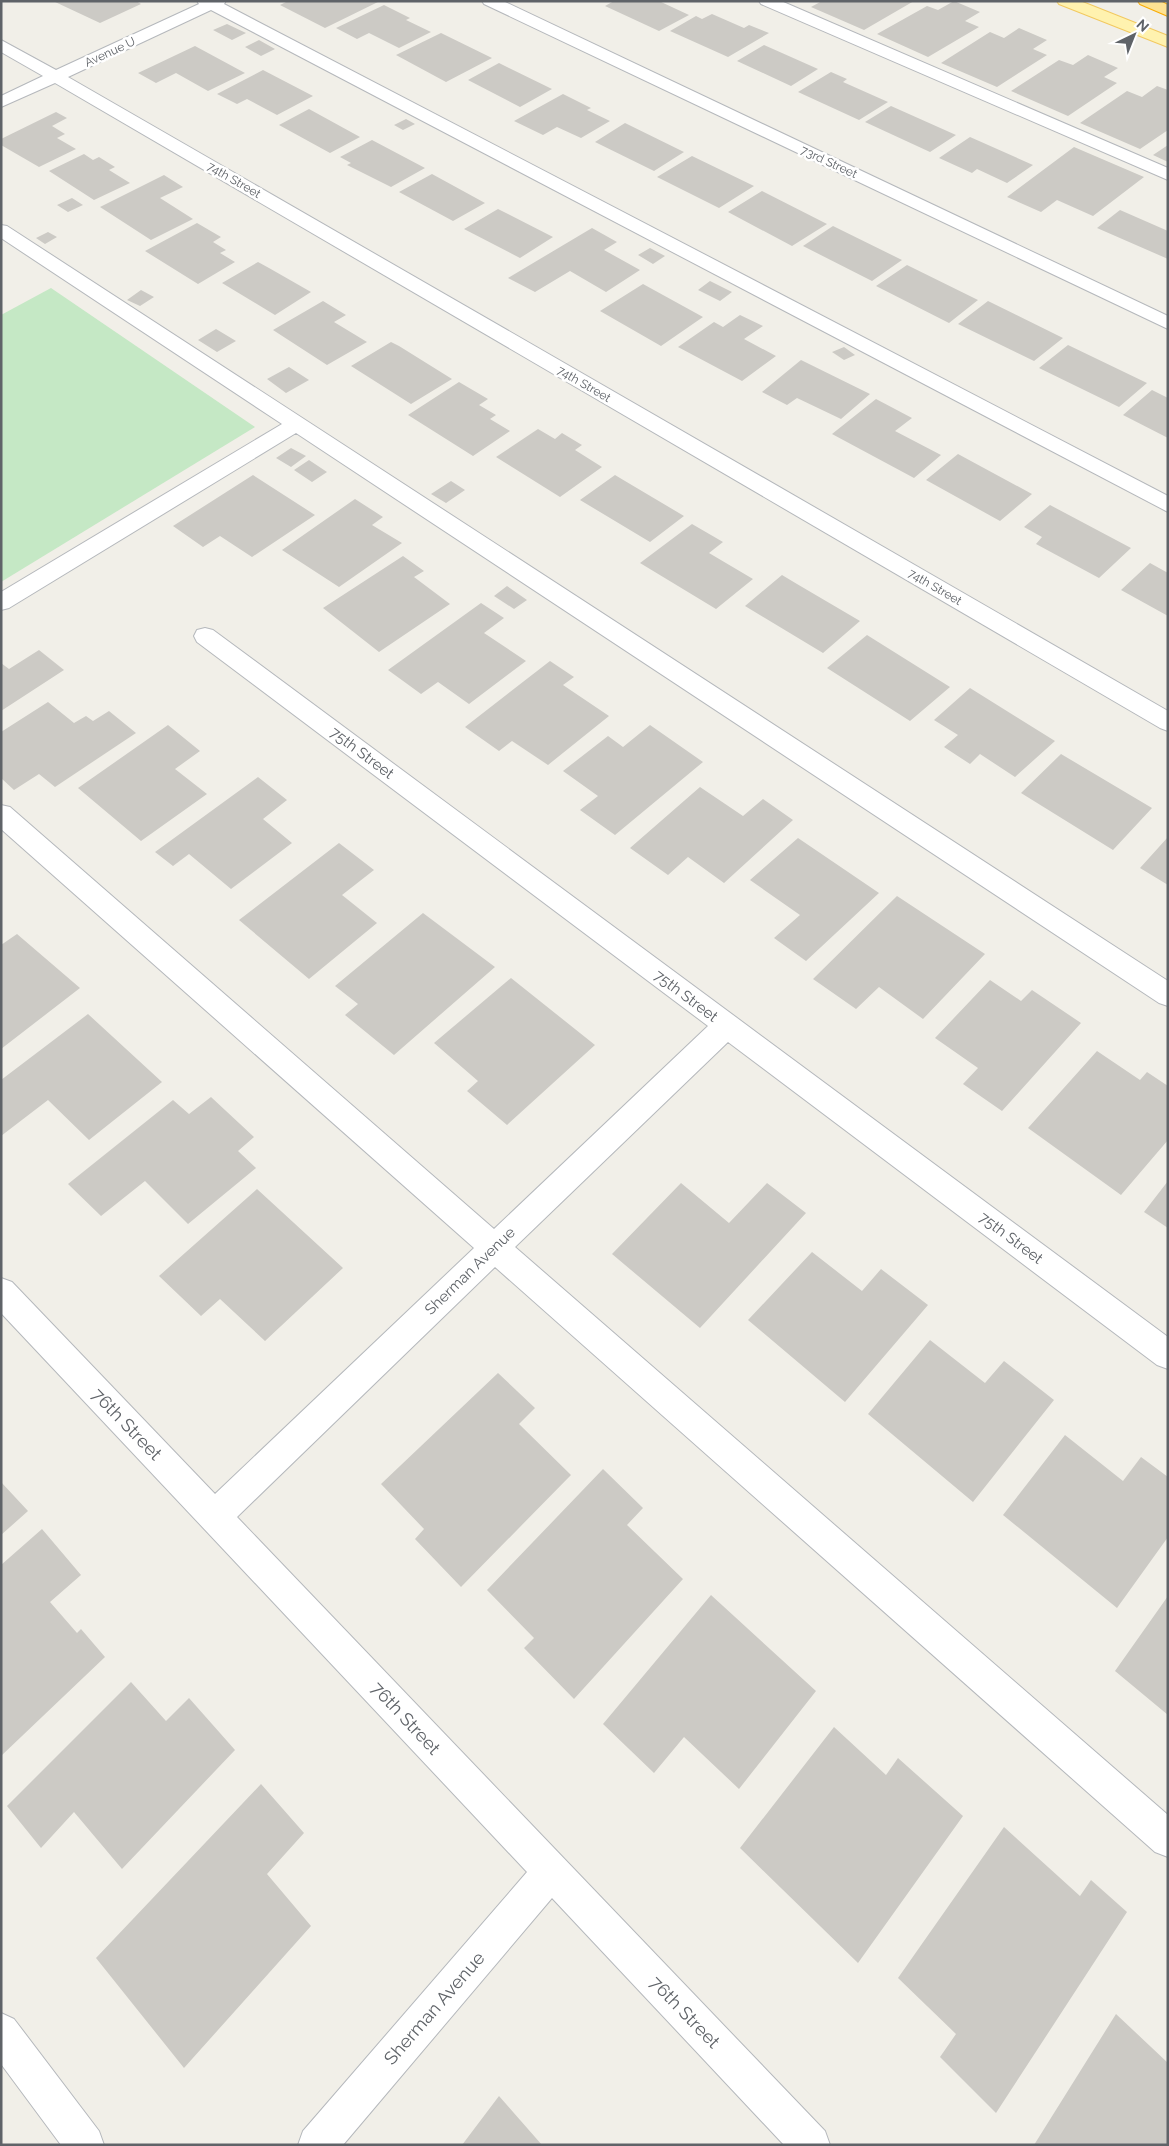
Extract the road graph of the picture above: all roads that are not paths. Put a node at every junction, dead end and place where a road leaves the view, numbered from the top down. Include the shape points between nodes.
1 (490, 1) edge
2 (767, 1) edge
3 (1065, 1) edge
4 (1146, 1) edge
5 (211, 2) edge
6 (1168, 11) edge
7 (1168, 42) edge
8 (1, 45) edge
9 (56, 77) junction
10 (1, 102) edge
11 (1168, 175) edge
12 (1, 230) edge
13 (1168, 322) edge
14 (297, 424) junction
15 (1168, 505) edge
16 (1, 602) edge
17 (205, 636) dead end
18 (1168, 722) edge
19 (1, 814) edge
20 (1168, 995) edge
21 (726, 1026) junction
22 (494, 1248) junction
23 (1, 1292) edge
24 (1168, 1355) edge
25 (215, 1516) junction
26 (1168, 1839) edge
27 (552, 1871) junction
28 (1, 2032) edge
29 (85, 2145) edge
30 (317, 2145) edge
31 (811, 2145) edge

1 - 13 street, 73rd Street
2 - 11 street
3 - 7 main road
4 - 6 highway
5 - 9 street, Avenue U
5 - 15 street
8 - 9 street, 74th Street
9 - 10 street, Avenue U
9 - 18 street, 74th Street
12 - 14 street
14 - 16 street
14 - 20 street
17 - 21 street, 75th Street
19 - 22 street
21 - 22 street, Sherman Avenue
21 - 24 street, 75th Street
22 - 25 street, Sherman Avenue
22 - 26 street
23 - 25 street, 76th Street
25 - 27 street, 76th Street
27 - 30 street, Sherman Avenue
27 - 31 street, 76th Street
28 - 29 street

